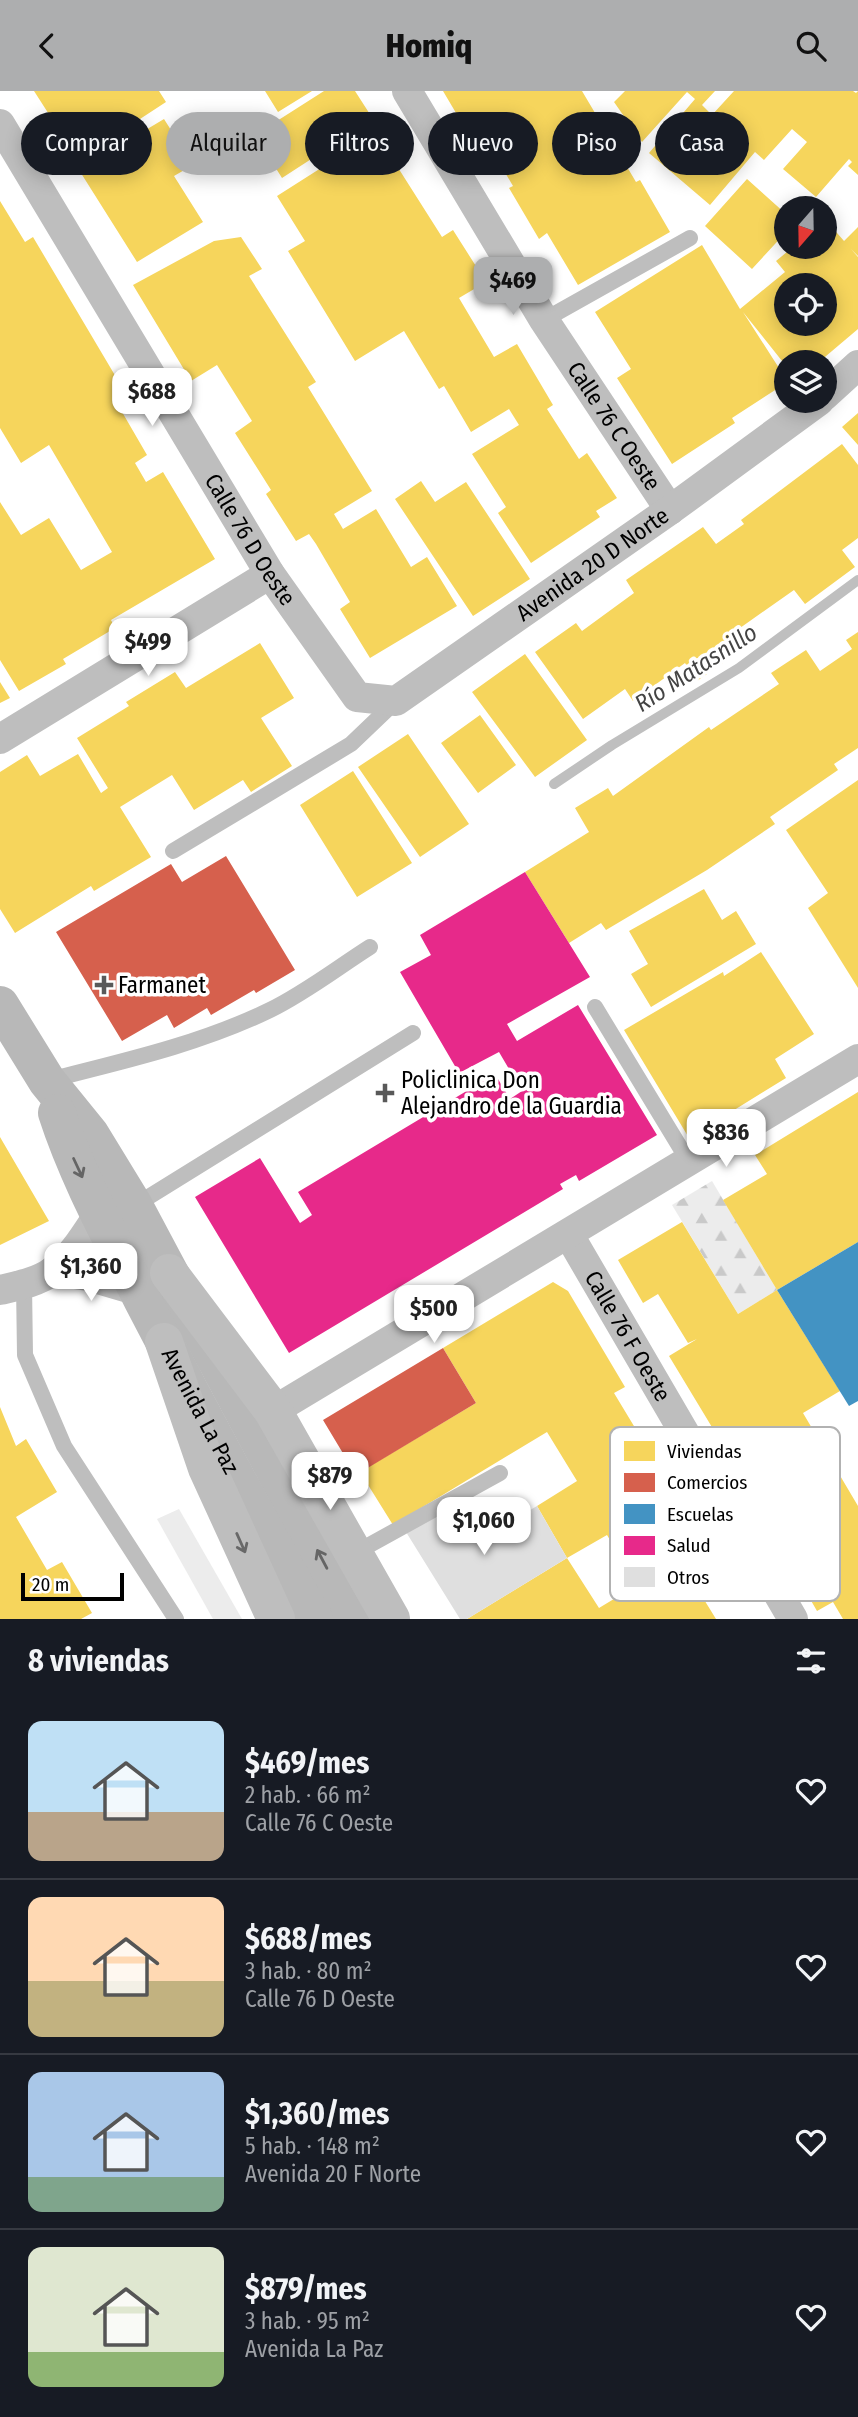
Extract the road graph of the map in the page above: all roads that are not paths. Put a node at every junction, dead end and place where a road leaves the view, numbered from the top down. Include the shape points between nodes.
1 (407, 91) edge
2 (0, 124) edge
3 (690, 239) dead end
4 (544, 320) junction
5 (858, 365) edge
6 (837, 384) edge
7 (803, 413) edge
8 (670, 510) junction
9 (270, 574) junction
10 (396, 701) junction
11 (0, 739) edge
12 (173, 851) dead end
13 (370, 947) dead end
14 (0, 1005) edge
15 (595, 1007) dead end
16 (413, 1033) dead end
17 (858, 1059) edge
18 (47, 1081) junction
19 (689, 1162) junction
20 (117, 1210) junction
21 (569, 1235) junction
22 (53, 1271) junction
23 (154, 1282) junction
24 (12, 1287) edge
25 (164, 1342) junction
26 (263, 1422) junction
27 (681, 1427) edge
28 (500, 1473) dead end
29 (355, 1553) junction
30 (782, 1601) edge
31 (176, 1619) edge
32 (276, 1619) edge
33 (314, 1619) edge
34 (354, 1619) edge
35 (391, 1619) edge
36 (793, 1619) edge

1 - 4 street, Calle 76 C Oeste
2 - 9 street, Calle 76 D Oeste
3 - 4 lane
4 - 8 street, Calle 76 C Oeste
5 - 6 street
7 - 8 street, Avenida 20 D Norte
8 - 10 street, Avenida 20 D Norte
9 - 10 street, Calle 76 D Oeste via 357,697
9 - 11 street
10 - 12 lane via 351,744
13 - 18 lane via 272,1009 216,1034
14 - 18 main road, Avenida La Paz
15 - 19 lane
16 - 20 lane
17 - 19 street
18 - 20 main road, Avenida La Paz via 67,1143
19 - 21 street
20 - 22 street
20 - 23 main road, Avenida La Paz
21 - 26 street
21 - 27 street, Calle 76 F Oeste
22 - 23 street
22 - 24 street
23 - 25 main road, Avenida La Paz
23 - 26 main road
24 - 31 lane via 25,1355 64,1446
25 -> 32 main road via 207,1468
25 - 33 main road, Avenida La Paz
26 - 29 main road
34 -> 26 main road, Avenida La Paz
28 - 29 lane
29 - 35 main road
30 - 36 street, Calle 76 F Oeste

